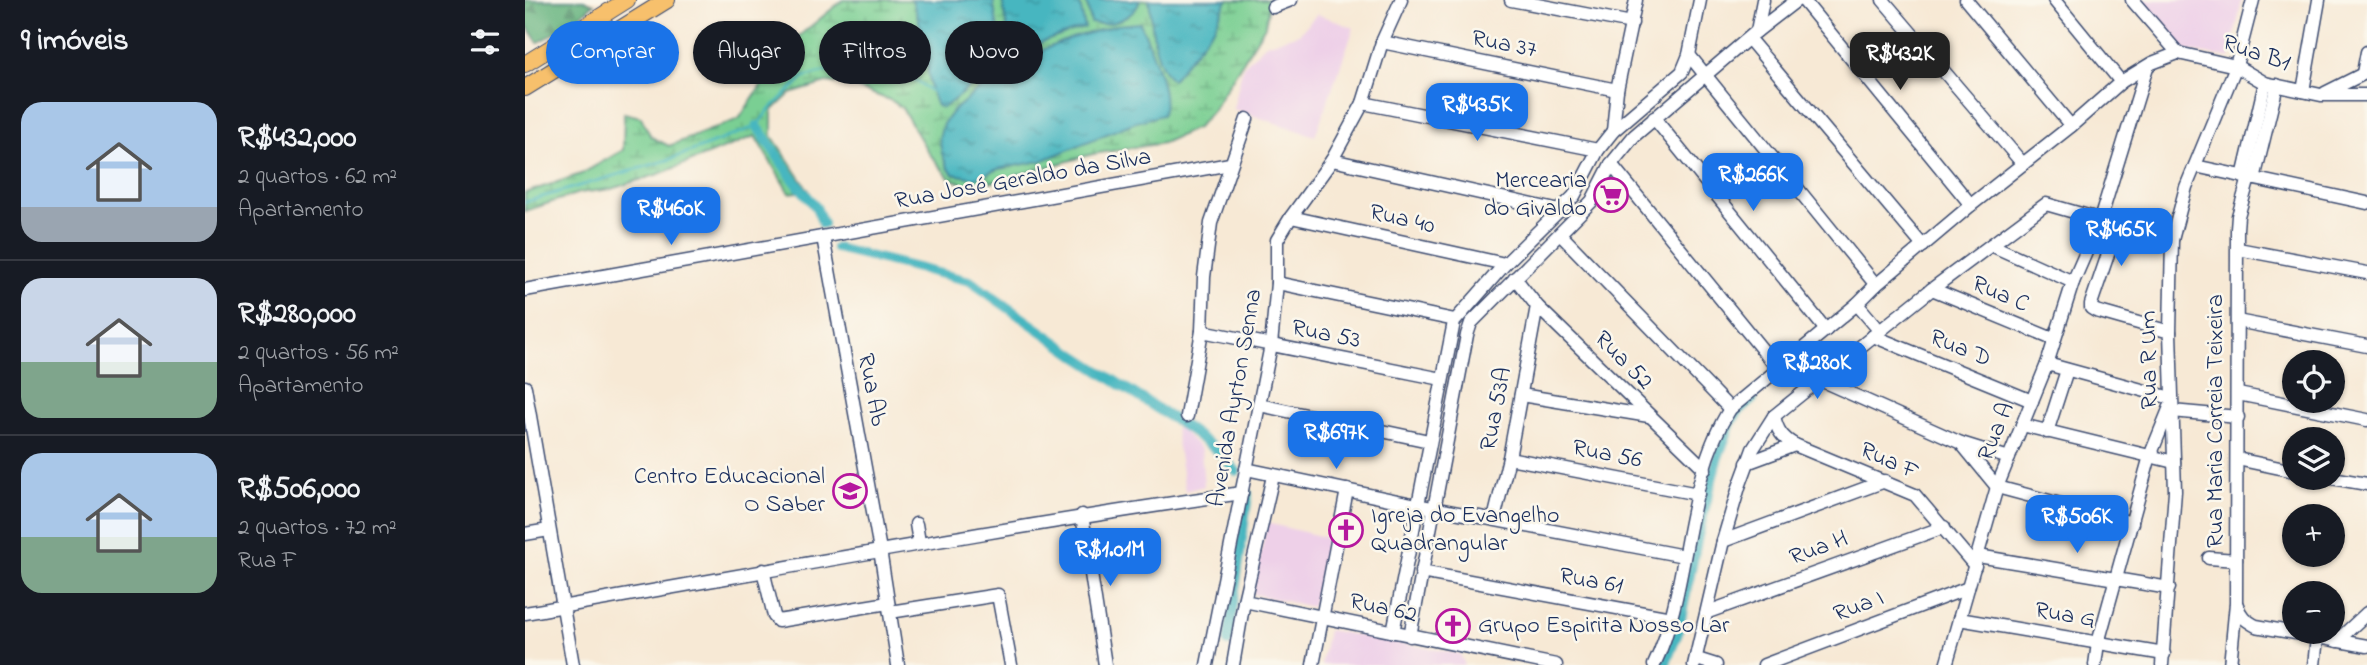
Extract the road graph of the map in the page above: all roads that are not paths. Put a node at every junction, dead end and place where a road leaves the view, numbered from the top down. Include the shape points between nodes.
1 (627, 0) edge
2 (667, 0) edge
3 (1291, 0) edge
4 (1401, 0) edge
5 (1511, 0) edge
6 (1636, 0) edge
7 (1700, 0) edge
8 (1763, 0) edge
9 (1797, 0) edge
10 (1803, 0) edge
11 (1883, 0) edge
12 (1966, 0) edge
13 (2054, 0) edge
14 (2132, 0) edge
15 (2253, 0) edge
16 (2319, 0) edge
17 (1273, 8) dead end
18 (1632, 23) junction
19 (1753, 35) junction
20 (1382, 42) junction
21 (2367, 52) edge
22 (2178, 53) junction
23 (1689, 55) junction
24 (525, 64) edge
25 (2147, 66) junction
26 (2236, 66) junction
27 (2365, 73) edge
28 (1705, 76) junction
29 (2121, 82) junction
30 (2271, 84) junction
31 (525, 88) edge
32 (1617, 90) junction
33 (2303, 91) junction
34 (2321, 95) junction
35 (2367, 95) edge
36 (1363, 103) junction
37 (1654, 118) junction
38 (1247, 119) dead end
39 (2071, 126) junction
40 (1613, 131) junction
41 (1598, 150) junction
42 (1332, 160) junction
43 (1230, 164) junction
44 (1611, 164) junction
45 (2023, 164) junction
46 (2195, 166) junction
47 (2248, 178) junction
48 (2367, 203) edge
49 (1971, 205) junction
50 (1560, 211) junction
51 (1291, 217) junction
52 (2100, 220) junction
53 (2118, 225) junction
54 (1560, 234) junction
55 (823, 237) junction
56 (2172, 240) junction
57 (1991, 245) junction
58 (1923, 246) junction
59 (2238, 249) junction
60 (1505, 264) junction
61 (2367, 273) edge
62 (1515, 278) junction
63 (2073, 282) junction
64 (1277, 283) junction
65 (1875, 285) junction
66 (1932, 289) junction
67 (525, 290) edge
68 (1537, 306) junction
69 (1862, 310) junction
70 (1455, 320) junction
71 (2237, 321) junction
72 (1826, 330) junction
73 (1202, 331) junction
74 (2169, 332) junction
75 (1876, 333) junction
76 (2053, 339) junction
77 (1271, 345) junction
78 (2367, 346) edge
79 (2046, 364) junction
80 (1778, 369) junction
81 (2067, 370) junction
82 (1442, 379) junction
83 (1818, 379) junction
84 (525, 387) edge
85 (2238, 394) junction
86 (1521, 395) junction
87 (2032, 401) junction
88 (2171, 404) junction
89 (1259, 405) junction
90 (1730, 409) junction
91 (1187, 416) dead end
92 (1649, 416) junction
93 (1773, 416) junction
94 (2238, 417) junction
95 (2367, 420) edge
96 (2022, 425) junction
97 (2047, 432) junction
98 (1429, 441) junction
99 (1961, 443) junction
100 (530, 445) edge
101 (1794, 446) junction
102 (2150, 456) junction
103 (1509, 458) junction
104 (2009, 458) junction
105 (2237, 460) junction
106 (2174, 462) junction
107 (1747, 463) junction
108 (1246, 469) junction
109 (1705, 469) junction
110 (2282, 469) edge
111 (1273, 476) junction
112 (2345, 480) edge
113 (1885, 481) junction
114 (2367, 484) edge
115 (1997, 487) junction
116 (1347, 490) junction
117 (1242, 493) junction
118 (1698, 494) junction
119 (1417, 505) junction
120 (1433, 508) junction
121 (1082, 515) junction
122 (1494, 519) junction
123 (2132, 523) junction
124 (916, 524) dead end
125 (1944, 527) junction
126 (549, 530) junction
127 (525, 534) edge
128 (1723, 541) junction
129 (919, 542) junction
130 (880, 550) junction
131 (1684, 556) junction
132 (2209, 558) dead end
133 (2236, 560) junction
134 (1977, 561) junction
135 (763, 570) junction
136 (1420, 572) junction
137 (2117, 579) junction
138 (1968, 588) junction
139 (2169, 589) junction
140 (1244, 601) junction
141 (2236, 603) junction
142 (562, 607) junction
143 (889, 608) junction
144 (1708, 612) junction
145 (525, 613) edge
146 (2367, 613) edge
147 (1323, 618) junction
148 (1671, 618) junction
149 (1959, 619) junction
150 (2256, 625) junction
151 (2282, 631) edge
152 (1393, 632) junction
153 (2345, 634) edge
154 (1410, 636) junction
155 (2345, 642) edge
156 (2098, 643) junction
157 (2232, 643) junction
158 (2316, 644) edge
159 (2367, 646) edge
160 (2163, 660) edge
161 (1696, 662) edge
162 (1944, 664) edge
163 (573, 665) edge
164 (898, 665) edge
165 (1011, 665) edge
166 (1105, 665) edge
167 (1207, 665) edge
168 (1233, 665) edge
169 (1314, 665) edge
170 (1556, 665) edge
171 (1654, 665) edge
172 (1716, 665) edge
173 (1764, 665) edge
174 (2095, 665) edge
175 (2230, 665) edge
176 (2314, 665) edge

1 - 24 main road
2 - 31 main road
3 - 17 street
4 - 20 street, Avenida Ayrton Senna
5 - 18 street
6 - 18 street
7 - 23 street
8 - 19 street
9 - 19 street
10 - 49 street
11 - 45 street
12 - 39 street
13 - 29 street
14 - 22 street
15 - 26 street, Rua R Um
16 - 33 street
18 - 32 street
19 - 28 street
19 - 58 street
20 - 32 street, Rua 37
20 - 36 street, Avenida Ayrton Senna
21 - 27 street
22 - 25 street
22 - 26 street, Rua B1
23 - 28 street
23 - 40 street via 1679,75
25 - 29 street
25 - 52 street, Rua A
26 - 30 street, Rua B1
26 - 46 street, Rua R Um
27 - 34 street
28 - 37 street
28 - 65 street
29 - 39 street
30 - 33 street, Rua B1
30 - 47 street, Rua Maria Correia Teixeira
32 - 40 street
33 - 34 street, Rua B1
34 - 35 street, Rua B1
36 - 41 street
36 - 42 street, Avenida Ayrton Senna
37 - 44 street
37 - 72 street
38 - 43 street
39 - 45 street
40 - 41 street
41 - 50 street via 1579,190
42 - 50 street
42 - 51 street, Avenida Ayrton Senna
43 - 55 street, Rua José Geraldo da Silva
43 - 73 street via 1211,223
44 - 54 street via 1596,195
44 - 80 street
45 - 49 street
46 - 47 street
46 - 56 street, Rua R Um
47 - 48 street
47 - 59 street, Rua Maria Correia Teixeira via 2238,216
49 - 58 street
50 - 60 street
51 - 60 street, Rua 40
51 - 64 street, Avenida Ayrton Senna via 1277,240
52 - 53 street
52 - 57 street via 2048,203
52 - 63 street, Rua A
53 - 56 street
53 - 74 street via 2092,309
54 - 62 street
54 - 90 street
55 - 67 street, Rua José Geraldo da Silva
55 - 130 street, Rua Ab
56 - 74 street, Rua R Um
57 - 63 street
57 - 66 street
58 - 65 street
59 - 61 street
59 - 71 street, Rua Maria Correia Teixeira
60 - 70 street
62 - 68 street, Rua 52
62 - 120 street via 1469,327
63 - 76 street, Rua A
64 - 70 street
64 - 77 street, Avenida Ayrton Senna
65 - 69 street
66 - 75 street
66 - 76 street, Rua C
68 - 86 street, Rua 53A
68 - 92 street, Rua 52
69 - 72 street
69 - 75 street
70 - 82 street
71 - 78 street
71 - 85 street, Rua Maria Correia Teixeira
72 - 80 street
73 - 77 street, Rua 53
73 - 91 street
74 - 88 street, Rua R Um
75 - 83 street
75 - 87 street, Rua D
76 - 79 street, Rua A
77 - 82 street, Rua 53
77 - 89 street, Avenida Ayrton Senna
79 - 81 street
79 - 87 street, Rua A
80 - 90 street
81 - 88 street
81 - 97 street
82 - 98 street
83 - 93 street
83 - 99 street
84 - 100 street
85 - 94 street, Rua Maria Correia Teixeira
85 - 95 street
86 - 92 street
86 - 103 street, Rua 53A
87 - 96 street, Rua A
88 - 94 street
88 - 102 street
88 - 106 street, Rua R Um
89 - 98 street
89 - 108 street, Avenida Ayrton Senna
90 - 109 street
92 - 109 street, Rua 52
93 - 101 street via 1776,428
93 - 107 street
94 - 105 street, Rua Maria Correia Teixeira
96 - 97 street
96 - 104 street, Rua A
97 - 102 street
98 - 119 street
99 - 104 street
99 - 115 street
100 - 126 street
101 - 107 street
101 - 113 street, Rua F
102 - 106 street
102 - 123 street
103 - 118 street, Rua 56
103 - 122 street, Rua 53A
104 - 115 street, Rua A
105 - 110 street
105 - 133 street, Rua Maria Correia Teixeira
106 - 139 street, Rua R Um
107 - 128 street
108 - 111 street
108 - 117 street, Avenida Ayrton Senna
109 - 118 street
111 - 116 street
111 - 140 street
112 - 114 street
113 - 125 street, Rua F via 1915,495
113 - 128 street
115 - 123 street
115 - 134 street, Rua A
116 - 119 street
116 - 147 street
117 - 121 street
117 - 167 street, Avenida Ayrton Senna
118 - 131 street
119 - 120 street
119 - 152 street
120 - 122 street
120 - 136 street
121 - 129 street
121 - 166 street
122 - 131 street
123 - 137 street
124 - 129 street
125 - 134 street, Rua F
125 - 144 street, Rua H
126 - 127 street
126 - 142 street
128 - 144 street
129 - 130 street
130 - 135 street
130 - 143 street, Rua Ab
131 - 148 street
132 - 133 street
133 - 141 street, Rua Maria Correia Teixeira
134 - 137 street
134 - 138 street, Rua A
135 - 142 street
135 - 143 street via 778,621
136 - 148 street, Rua 61
136 - 154 street
137 - 139 street
137 - 156 street
138 - 149 street, Rua A
138 - 173 street, Rua I
139 - 160 street, Rua R Um
140 - 147 street, Rua 62
140 - 168 street
141 - 150 street via 2246,621
141 - 157 street, Rua Maria Correia Teixeira
142 - 145 street
142 - 163 street
143 - 164 street, Rua Ab
143 - 165 street via 998,596
144 - 161 street
146 - 153 street
147 - 152 street, Rua 62
147 - 169 street
148 - 171 street
149 - 156 street, Rua G
149 - 162 street, Rua A
150 - 151 street
150 - 157 street via 2239,633
152 - 154 street, Rua 62
154 - 170 street, Rua 62 via 1483,657
155 - 159 street
156 - 160 street, Rua G
156 - 174 street
157 - 175 street, Rua Maria Correia Teixeira
158 - 176 street
161 - 172 street

